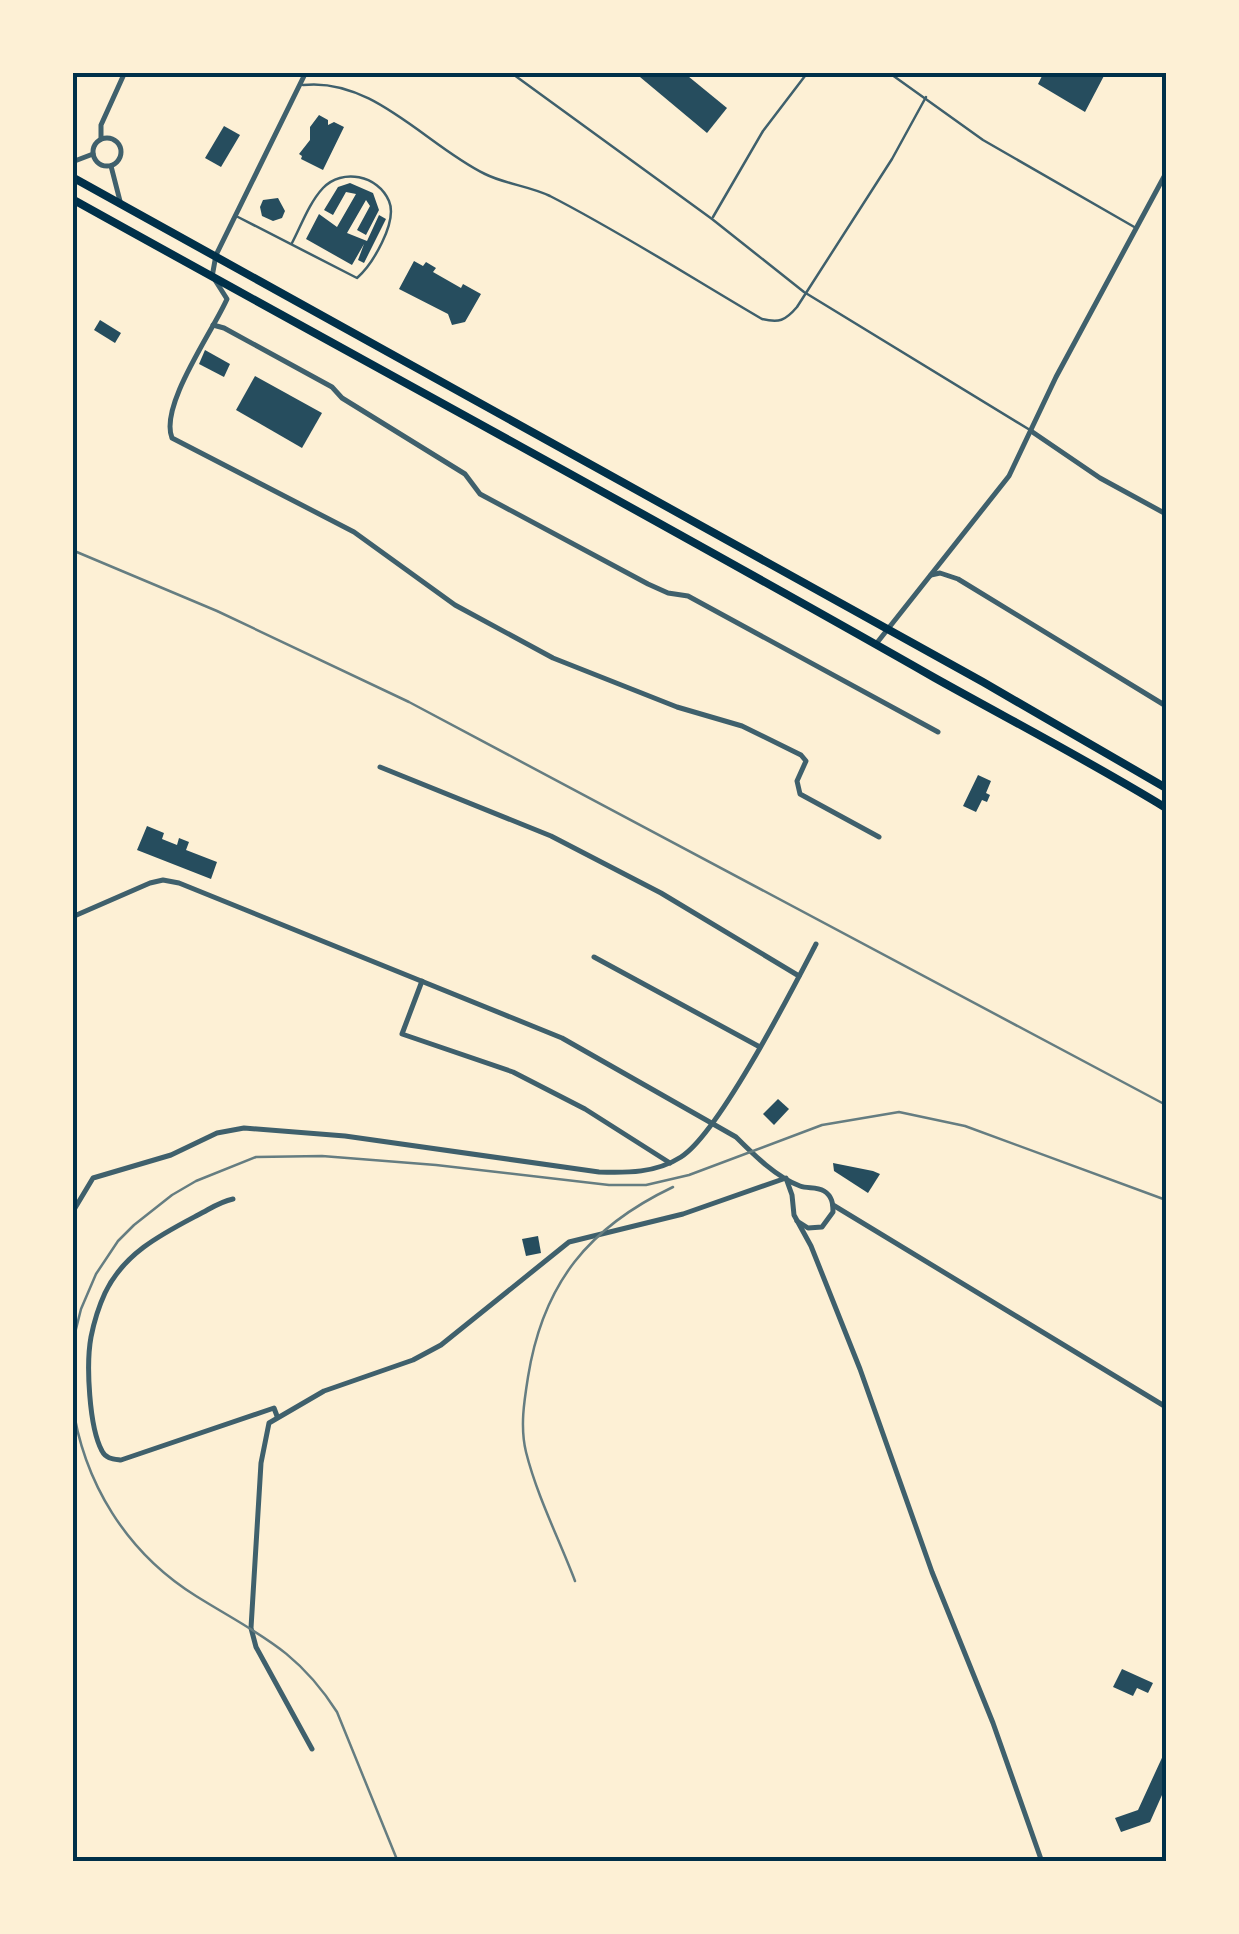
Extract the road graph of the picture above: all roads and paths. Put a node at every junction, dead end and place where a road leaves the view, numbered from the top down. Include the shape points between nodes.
1 (125, 72) edge
2 (306, 72) edge
3 (510, 72) edge
4 (808, 72) edge
5 (888, 72) edge
6 (300, 86) junction
7 (926, 97) junction
8 (101, 139) junction
9 (93, 154) junction
10 (72, 162) edge
11 (111, 166) junction
12 (1166, 174) edge
13 (72, 177) edge
14 (72, 199) edge
15 (121, 204) junction
16 (237, 217) junction
17 (712, 219) junction
18 (1136, 228) junction
19 (292, 244) junction
20 (216, 256) junction
21 (212, 276) junction
22 (804, 292) junction
23 (213, 325) junction
24 (1031, 431) junction
25 (1166, 514) edge
26 (928, 576) junction
27 (888, 628) junction
28 (876, 644) junction
29 (1166, 706) edge
30 (938, 732) dead end
31 (380, 767) dead end
32 (1166, 788) edge
33 (1166, 808) edge
34 (879, 837) dead end
35 (72, 917) edge
36 (816, 944) dead end
37 (594, 957) dead end
38 (798, 976) junction
39 (422, 981) junction
40 (758, 1046) junction
41 (712, 1123) junction
42 (670, 1163) junction
43 (786, 1178) junction
44 (805, 1189) junction
45 (233, 1199) dead end
46 (794, 1202) junction
47 (834, 1205) junction
48 (72, 1213) edge
49 (852, 1216) junction
50 (831, 1218) junction
51 (797, 1221) junction
52 (816, 1228) junction
53 (811, 1246) junction
54 (1166, 1407) edge
55 (278, 1416) junction
56 (312, 1749) dead end
57 (1042, 1862) edge

1 - 8 street
2 - 6 street
3 - 17 lane
4 - 17 lane via 764,130
5 - 7 lane
6 - 16 street
6 - 22 lane via 344,87 486,175 546,194 762,319 788,318
7 - 18 lane via 983,140
7 - 22 lane
8 - 9 street
8 - 11 street via 120,146
9 - 10 street
9 - 11 street
11 - 15 street
12 - 18 street
13 - 15 main road
14 - 21 main road
15 - 20 main road
16 - 19 lane
16 - 20 street
17 - 22 lane
18 - 24 street
19 - 19 lane via 356,278 389,223 390,202 368,179 338,178 316,197
20 - 21 street
20 - 27 main road
21 - 23 street via 227,300
21 - 28 main road
22 - 24 lane
23 - 30 street via 332,387 465,474 480,494 648,584 688,596
23 - 34 street via 170,417 169,433 177,442 354,532 455,605 553,658 742,726 801,755 806,761 800,794
24 - 25 street
24 - 26 street via 1008,476
26 - 27 street
26 - 29 street via 958,579
27 - 28 street
27 - 32 main road
28 - 33 main road
31 - 38 street via 551,836
35 - 39 street via 163,880
36 - 38 street
37 - 40 street
38 - 40 street
39 - 41 street via 562,1038
39 - 42 street via 402,1034 513,1072
40 - 41 street
41 - 42 street
41 - 43 street
42 - 48 street via 632,1173 599,1172 244,1128 93,1178
43 - 44 street
43 - 46 street
43 - 55 street via 683,1214 570,1242 427,1354 324,1391
44 - 46 street
44 - 47 street via 821,1190
45 - 55 street via 154,1237 106,1290 88,1358 93,1417 102,1453 122,1460 274,1408
46 - 51 street
47 - 49 street
47 - 50 street
49 - 50 street
49 - 54 street
50 - 52 street
51 - 52 street
51 - 53 street
52 - 53 street
53 - 57 street
55 - 56 street via 270,1423 262,1463 251,1628

